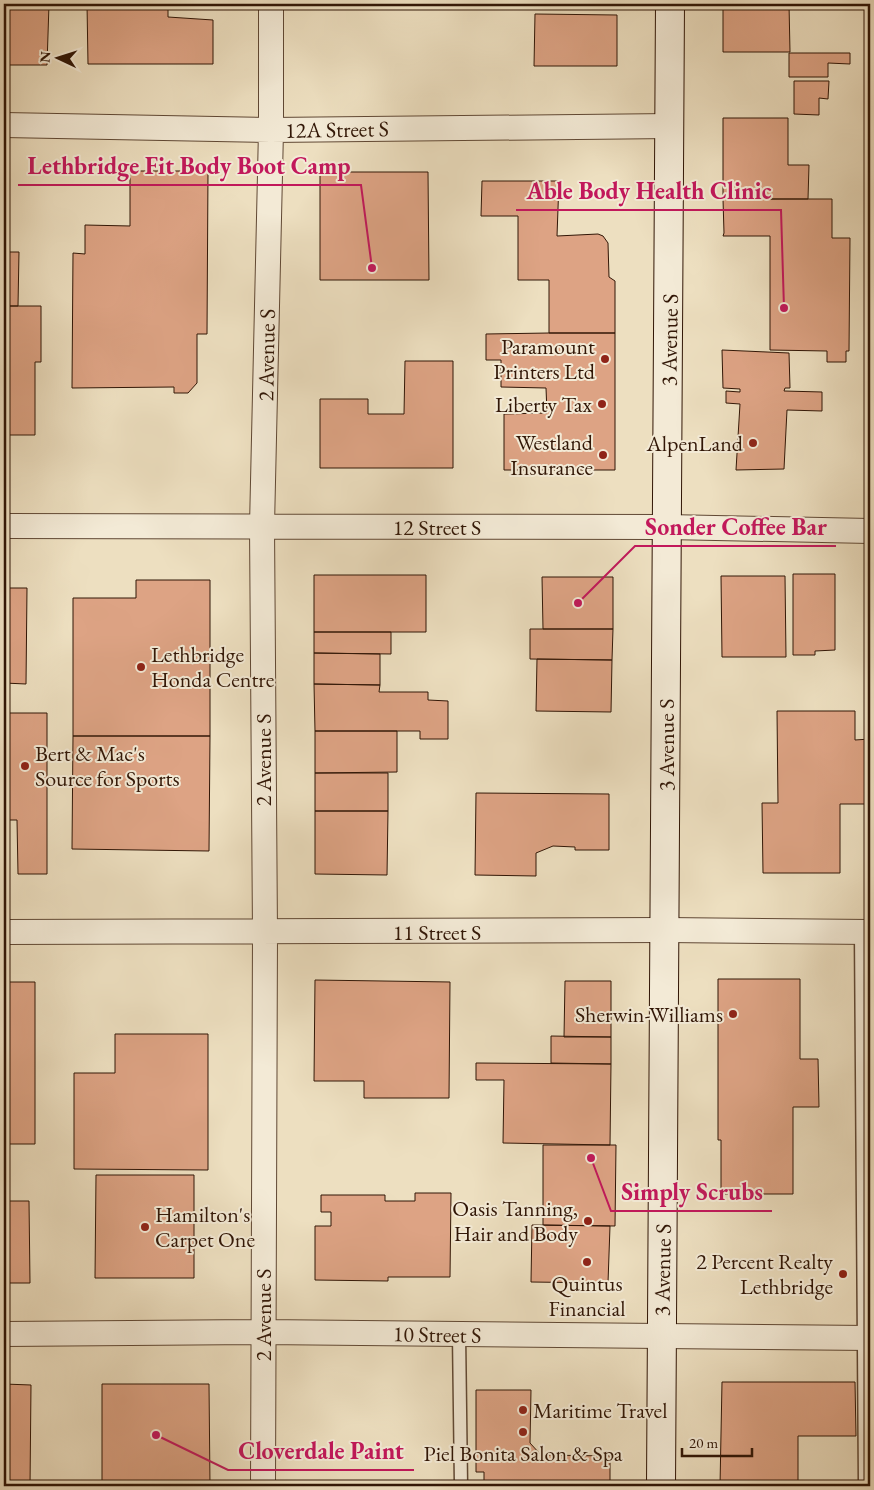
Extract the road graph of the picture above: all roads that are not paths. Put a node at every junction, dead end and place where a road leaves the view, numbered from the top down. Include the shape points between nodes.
1 (271, 4) edge
2 (670, 4) edge
3 (4, 125) edge
4 (670, 126) junction
5 (271, 130) junction
6 (4, 526) edge
7 (262, 526) junction
8 (667, 527) junction
9 (870, 531) edge
10 (666, 930) junction
11 (4, 932) edge
12 (866, 932) edge
13 (265, 933) junction
14 (263, 1332) junction
15 (4, 1334) edge
16 (460, 1334) junction
17 (662, 1337) junction
18 (868, 1338) edge
19 (264, 1486) edge
20 (461, 1486) edge
21 (661, 1486) edge
22 (865, 1486) edge

1 - 5 street, 2 Avenue S
2 - 4 main road, 3 Avenue S
3 - 5 street, 12A Street S
4 - 5 street, 12A Street S
4 - 8 main road, 3 Avenue S
5 - 7 street, 2 Avenue S
6 - 7 street, 12 Street S
7 - 8 street, 12 Street S
7 - 13 street, 2 Avenue S
8 - 9 street, 12 Street S
8 - 10 main road, 3 Avenue S
10 - 12 street, 11 Street S
10 - 13 street, 11 Street S
10 - 17 main road, 3 Avenue S
11 - 13 street, 11 Street S
12 - 18 lane
13 - 14 street, 2 Avenue S
14 - 15 street, 10 Street S
14 - 16 street, 10 Street S
14 - 19 street, 2 Avenue S
16 - 17 street, 10 Street S
16 - 20 lane
17 - 18 street, 10 Street S
17 - 21 main road, 3 Avenue S
18 - 22 lane

